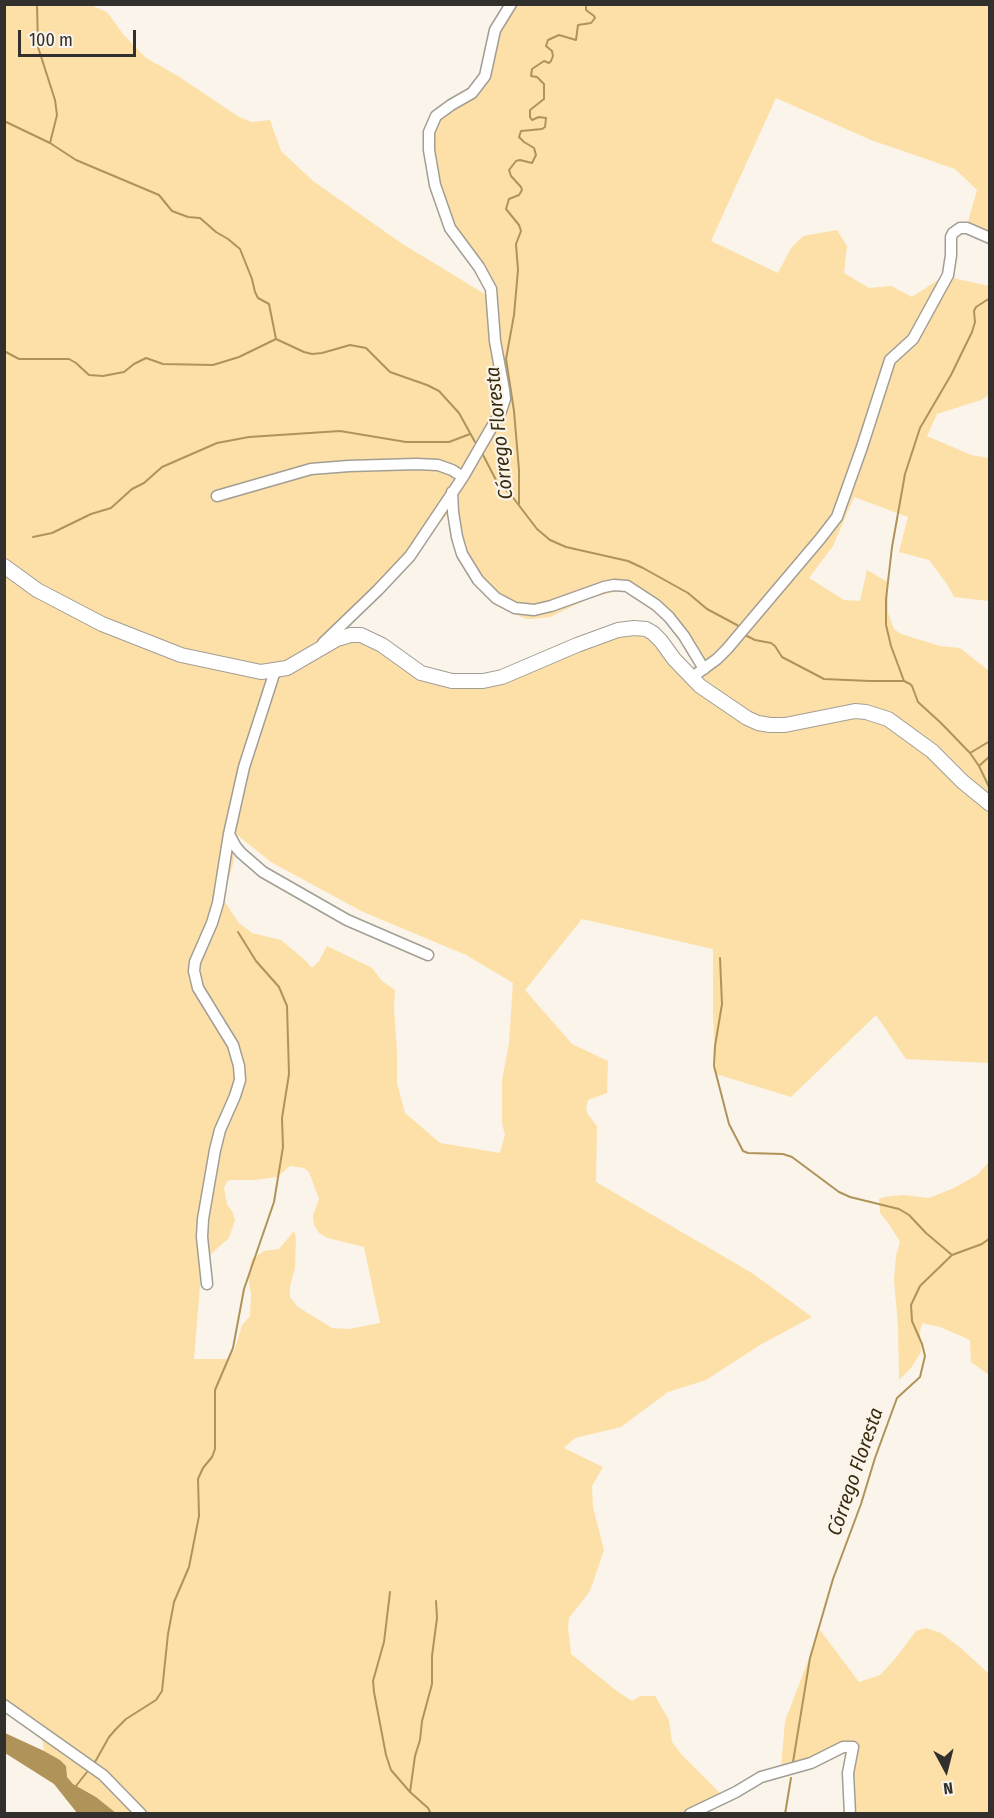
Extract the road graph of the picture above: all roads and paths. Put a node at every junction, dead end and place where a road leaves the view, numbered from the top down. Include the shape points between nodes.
1 (511, 4) edge
2 (990, 238) edge
3 (463, 477) junction
4 (452, 492) junction
5 (217, 496) dead end
6 (4, 566) edge
7 (315, 652) junction
8 (705, 669) junction
9 (275, 671) junction
10 (691, 678) junction
11 (990, 804) edge
12 (229, 834) junction
13 (428, 955) dead end
14 (207, 1284) dead end
15 (4, 1705) edge
16 (141, 1814) edge
17 (690, 1814) edge
18 (850, 1814) edge

1 - 3 street via 495,30 481,82 472,93 436,116 429,132 435,185 450,228 490,285 505,399
2 - 8 street via 967,228 953,233 948,275 912,339 890,360 837,517 727,649
3 - 4 street
3 - 5 street via 438,465 349,465 300,472
4 - 7 street via 410,556
4 - 8 street via 462,554 478,580 496,598 515,608 534,610 604,587 627,586 669,617
6 - 9 main road via 37,590 132,636 181,654 261,672
7 - 9 main road via 297,664
7 - 10 main road via 337,639 361,635 421,673 468,682 502,677 577,645 634,628 653,633
8 - 10 street
9 - 12 street via 244,767
10 - 11 main road via 733,710 770,726 855,711 888,719 932,751
12 - 13 street via 241,854 263,872 347,920
12 - 14 street via 218,903 194,971 198,988 233,1045 240,1066 240,1080 215,1150 203,1219
15 - 16 street via 103,1775
17 - 18 street via 761,1777 811,1763 843,1747 853,1747 848,1773

